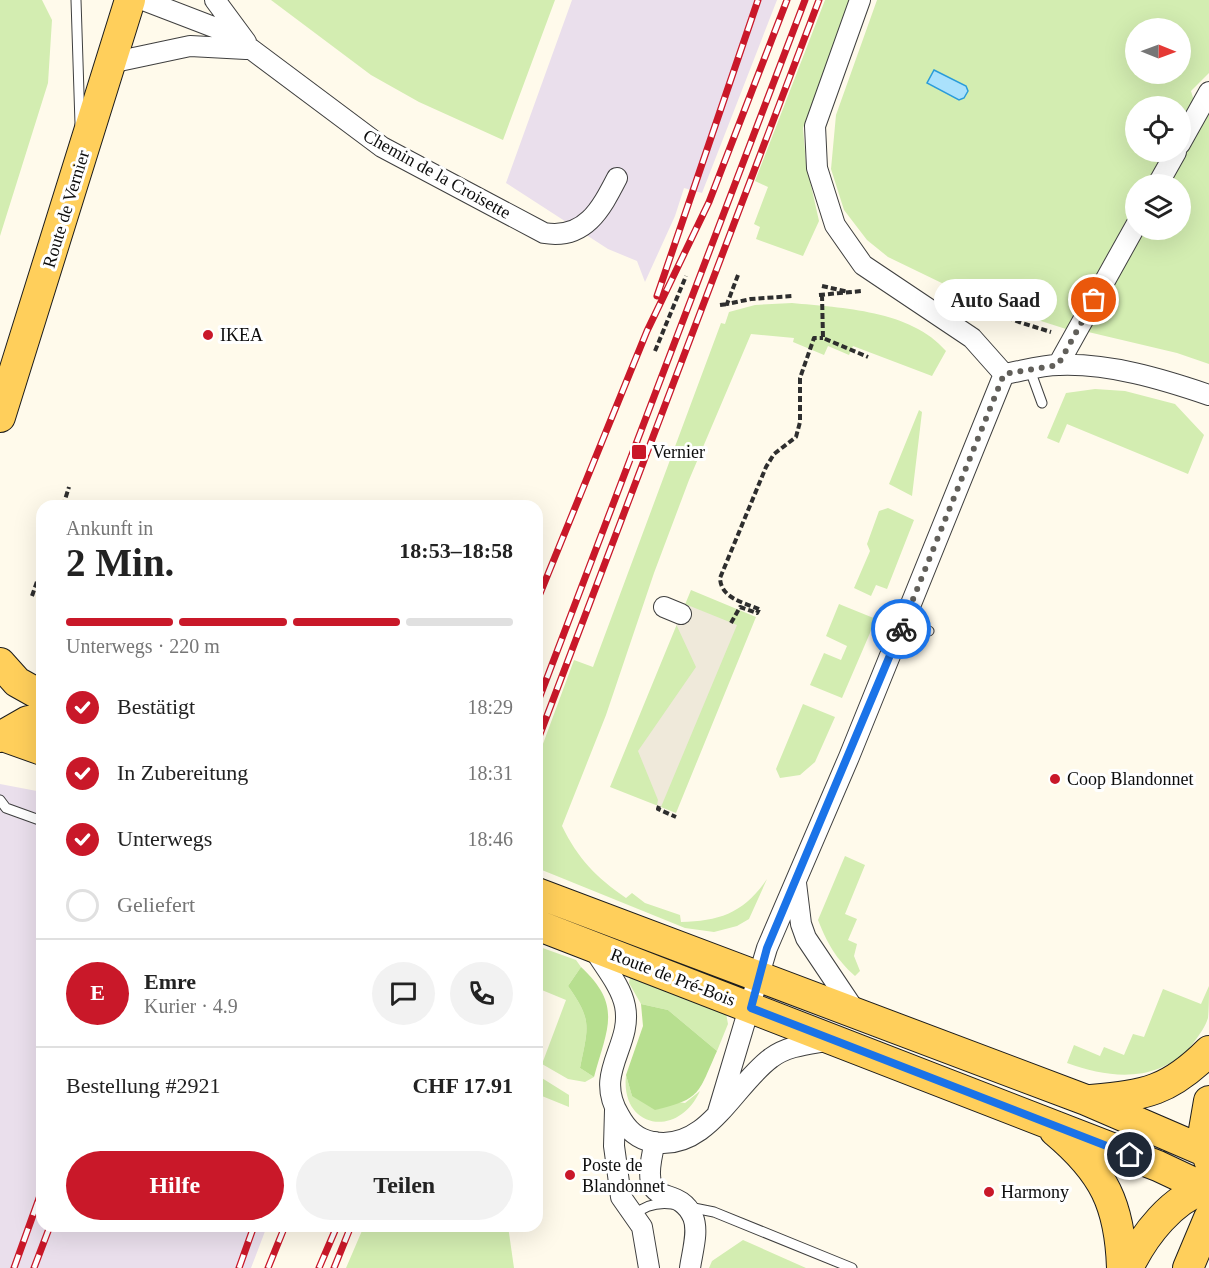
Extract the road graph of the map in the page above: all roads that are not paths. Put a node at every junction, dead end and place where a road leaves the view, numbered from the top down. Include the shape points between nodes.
1 (76, 0) edge
2 (130, 0) edge
3 (143, 0) edge
4 (215, 0) edge
5 (860, 0) edge
6 (251, 49) junction
7 (110, 63) junction
8 (1209, 92) edge
9 (1191, 124) edge
10 (81, 159) junction
11 (618, 178) dead end
12 (1128, 240) edge
13 (1058, 365) junction
14 (1030, 370) junction
15 (1004, 374) junction
16 (1209, 395) edge
17 (1042, 403) dead end
18 (0, 417) edge
19 (904, 621) junction
20 (929, 632) dead end
21 (0, 663) edge
22 (0, 691) edge
23 (36, 693) edge
24 (36, 704) edge
25 (36, 720) edge
26 (1, 738) edge
27 (36, 748) edge
28 (0, 800) edge
29 (36, 819) edge
30 (796, 882) junction
31 (543, 895) edge
32 (543, 927) edge
33 (592, 946) junction
34 (760, 977) junction
35 (751, 1008) junction
36 (856, 1014) junction
37 (834, 1040) junction
38 (1209, 1051) edge
39 (1086, 1100) junction
40 (1209, 1101) edge
41 (615, 1110) junction
42 (718, 1112) junction
43 (1041, 1120) junction
44 (655, 1142) junction
45 (1208, 1172) edge
46 (686, 1207) junction
47 (634, 1215) junction
48 (1209, 1218) edge
49 (649, 1268) edge
50 (690, 1268) edge
51 (852, 1268) edge
52 (1122, 1268) edge
53 (1128, 1268) edge
54 (1188, 1268) edge

1 - 10 lane
2 - 7 main road, Route de Vernier
3 - 6 street, Chemin de la Croisette via 216,28
4 - 6 street
5 - 15 street via 815,126 817,168 835,225 863,265 972,338
6 - 7 street via 190,46
6 - 11 street, Chemin de la Croisette via 382,147 544,233 567,234 579,229 602,208
7 - 10 main road, Route de Vernier
8 - 9 street
10 - 18 main road, Route de Vernier
12 - 13 street
13 - 14 street
13 - 16 street via 1145,376
14 - 15 street
14 - 17 lane
15 - 19 street
19 - 20 lane
19 - 30 street
21 - 23 main road via 17,682
22 - 24 main road
25 - 26 main road
26 - 27 main road
28 - 29 lane via 6,808
30 - 34 street via 767,948
30 - 36 street via 806,938
31 - 34 main road, Route de Pré-Bois
32 - 33 main road, Route de Pré-Bois
33 - 35 main road, Route de Pré-Bois
33 - 41 street via 625,1006 626,1025 610,1070 609,1090
34 - 35 street
34 - 36 main road, Route de Pré-Bois
35 - 37 main road, Route de Pré-Bois
35 - 42 street
36 - 39 main road, Route de Pré-Bois
37 - 42 street via 779,1053 757,1070
37 - 43 main road, Route de Pré-Bois
38 - 39 main road via 1181,1078 1165,1086 1130,1096
39 - 45 main road, Route de Pré-Bois
40 - 45 main road via 1204,1130
41 - 44 street via 626,1127
41 - 47 street via 618,1183 621,1197
42 - 44 street via 698,1132 683,1140
43 - 45 main road, Route de Pré-Bois via 1158,1166
43 - 52 main road via 1073,1146 1108,1190 1118,1222
44 - 46 street via 648,1170 650,1183 656,1192
45 - 53 main road via 1163,1216
46 - 47 lane via 654,1204
46 - 50 street via 695,1224
46 - 51 lane via 714,1212
47 - 49 street via 645,1238
48 - 54 main road

